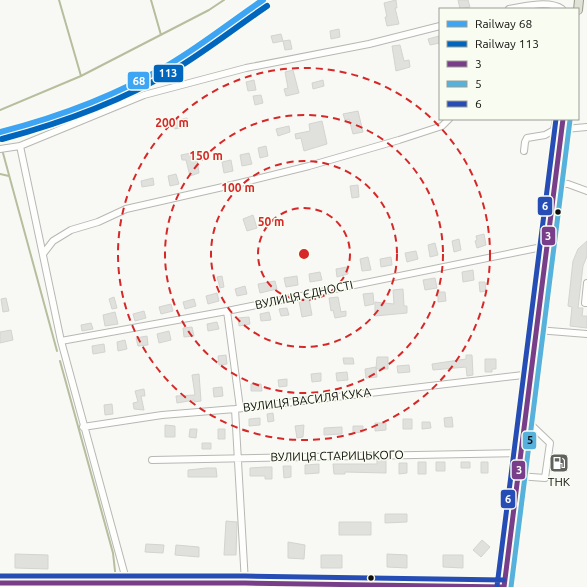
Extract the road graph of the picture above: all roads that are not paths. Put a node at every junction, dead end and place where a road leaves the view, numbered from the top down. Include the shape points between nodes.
1 (514, 8) edge
2 (561, 8) edge
3 (439, 26) edge
4 (448, 120) edge
5 (556, 120) edge
6 (563, 120) edge
7 (587, 126) edge
8 (558, 130) junction
9 (20, 146) junction
10 (0, 148) edge
11 (524, 151) dead end
12 (555, 183) junction
13 (587, 191) edge
14 (547, 246) junction
15 (43, 254) junction
16 (587, 283) edge
17 (587, 303) edge
18 (227, 312) junction
19 (537, 330) junction
20 (587, 334) edge
21 (61, 341) junction
22 (532, 374) junction
23 (238, 408) junction
24 (526, 420) junction
25 (83, 427) junction
26 (521, 453) junction
27 (237, 457) junction
28 (152, 460) dead end
29 (518, 476) junction
30 (0, 583) edge
31 (116, 583) edge
32 (245, 583) junction
33 (430, 586) edge
34 (504, 587) edge

1 - 2 street via 546,2 554,3
3 - 9 street via 369,44 246,68 144,95
4 - 15 street via 442,126 309,166 126,209 98,222 71,230 53,242
5 - 8 street
6 - 8 main road
7 - 8 street
8 - 11 street via 527,138 524,142
8 - 12 main road
9 - 10 street
9 - 15 street
12 - 13 street via 568,184
12 - 14 main road
14 - 18 street, ВУЛИЦЯ ЄДНОСТІ
14 - 19 main road
15 - 21 street
16 - 17 street
18 - 21 street, ВУЛИЦЯ ЄДНОСТІ
18 - 23 street
19 - 20 street
19 - 22 main road
21 - 25 street
22 - 23 street, ВУЛИЦЯ ВАСИЛЯ КУКА
22 - 24 main road
23 - 25 street, ВУЛИЦЯ ВАСИЛЯ КУКА via 162,415
23 - 27 street
24 - 26 main road
24 - 29 street via 550,443 545,478
25 - 31 street
26 - 27 street, ВУЛИЦЯ СТАРИЦЬКОГО
26 - 29 main road
27 - 28 street, ВУЛИЦЯ СТАРИЦЬКОГО
27 - 32 street
29 - 34 main road
30 - 31 main road
31 - 32 main road
32 - 33 main road
33 - 34 main road

